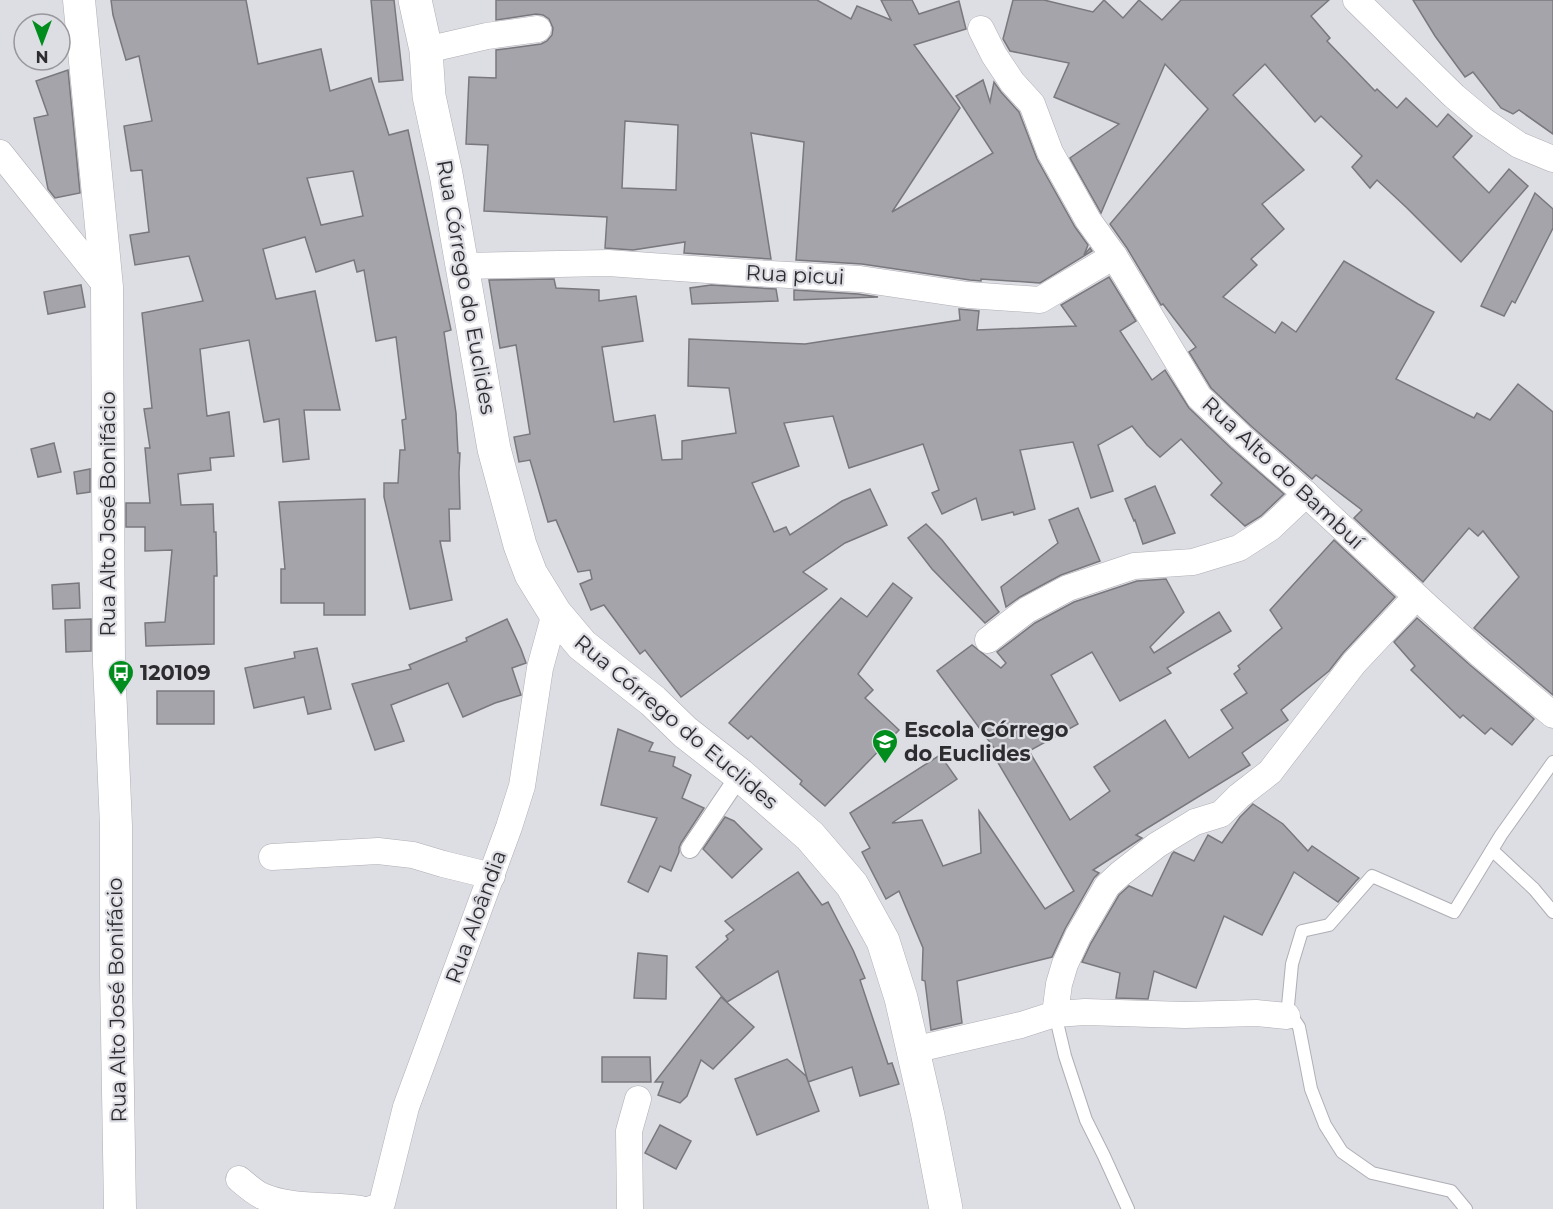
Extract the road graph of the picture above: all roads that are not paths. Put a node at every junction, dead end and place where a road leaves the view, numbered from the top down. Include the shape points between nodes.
1 (79, 0) edge
2 (415, 0) edge
3 (1356, 0) edge
4 (538, 29) dead end
5 (981, 29) dead end
6 (426, 50) junction
7 (0, 153) edge
8 (1553, 159) edge
9 (1114, 256) junction
10 (463, 266) junction
11 (107, 287) junction
12 (1306, 494) junction
13 (1416, 597) junction
14 (555, 613) junction
15 (988, 640) dead end
16 (1553, 716) edge
17 (1553, 762) edge
18 (740, 775) junction
19 (690, 849) dead end
20 (1492, 850) junction
21 (272, 857) dead end
22 (492, 876) junction
23 (1553, 912) edge
24 (1055, 1014) junction
25 (1287, 1016) junction
26 (913, 1050) junction
27 (638, 1099) dead end
28 (239, 1179) dead end
29 (120, 1209) edge
30 (361, 1209) edge
31 (371, 1209) edge
32 (630, 1209) edge
33 (946, 1209) edge
34 (1128, 1209) edge
35 (1466, 1209) edge

1 - 11 street, Rua Alto José Bonifácio
2 - 6 main road, Rua Córrego do Euclides
3 - 8 street via 1484,121 1519,145
4 - 6 street
5 - 9 street, Rua Alto do Bambuí via 994,55 1032,104 1050,152 1088,220
6 - 10 main road, Rua Córrego do Euclides via 429,96
7 - 11 street
9 - 10 street, Rua picui via 1040,300 860,279 608,263
9 - 12 street, Rua Alto do Bambuí via 1199,397
10 - 14 main road, Rua Córrego do Euclides via 504,488 531,574
11 - 29 street, Rua Alto José Bonifácio via 108,628 116,826
12 - 13 street, Rua Alto do Bambuí
12 - 15 street via 1270,528 1239,548 1193,562 1134,566 1068,588 1026,610
13 - 16 street, Rua Alto do Bambuí
13 - 24 street via 1354,663 1270,772 1221,814 1195,822 1157,845 1107,886 1065,964
14 - 18 main road, Rua Córrego do Euclides via 582,645
14 - 22 street, Rua Aloândia via 540,668 522,786
17 - 20 lane
18 - 19 street
18 - 26 main road, Rua Córrego do Euclides via 810,836 852,885 883,941
20 - 23 lane
20 - 25 lane via 1454,912 1372,876 1329,925 1302,931 1292,964
21 - 22 street via 378,851 413,855
22 - 31 street, Rua Aloândia via 406,1107 382,1203
24 - 25 street
24 - 26 street
24 - 34 lane via 1086,1120
25 - 35 lane via 1299,1027 1311,1089 1324,1125 1342,1152 1372,1173 1451,1191
26 - 33 main road, Rua Córrego do Euclides
27 - 32 street via 629,1131
28 - 30 street via 257,1193 280,1202

